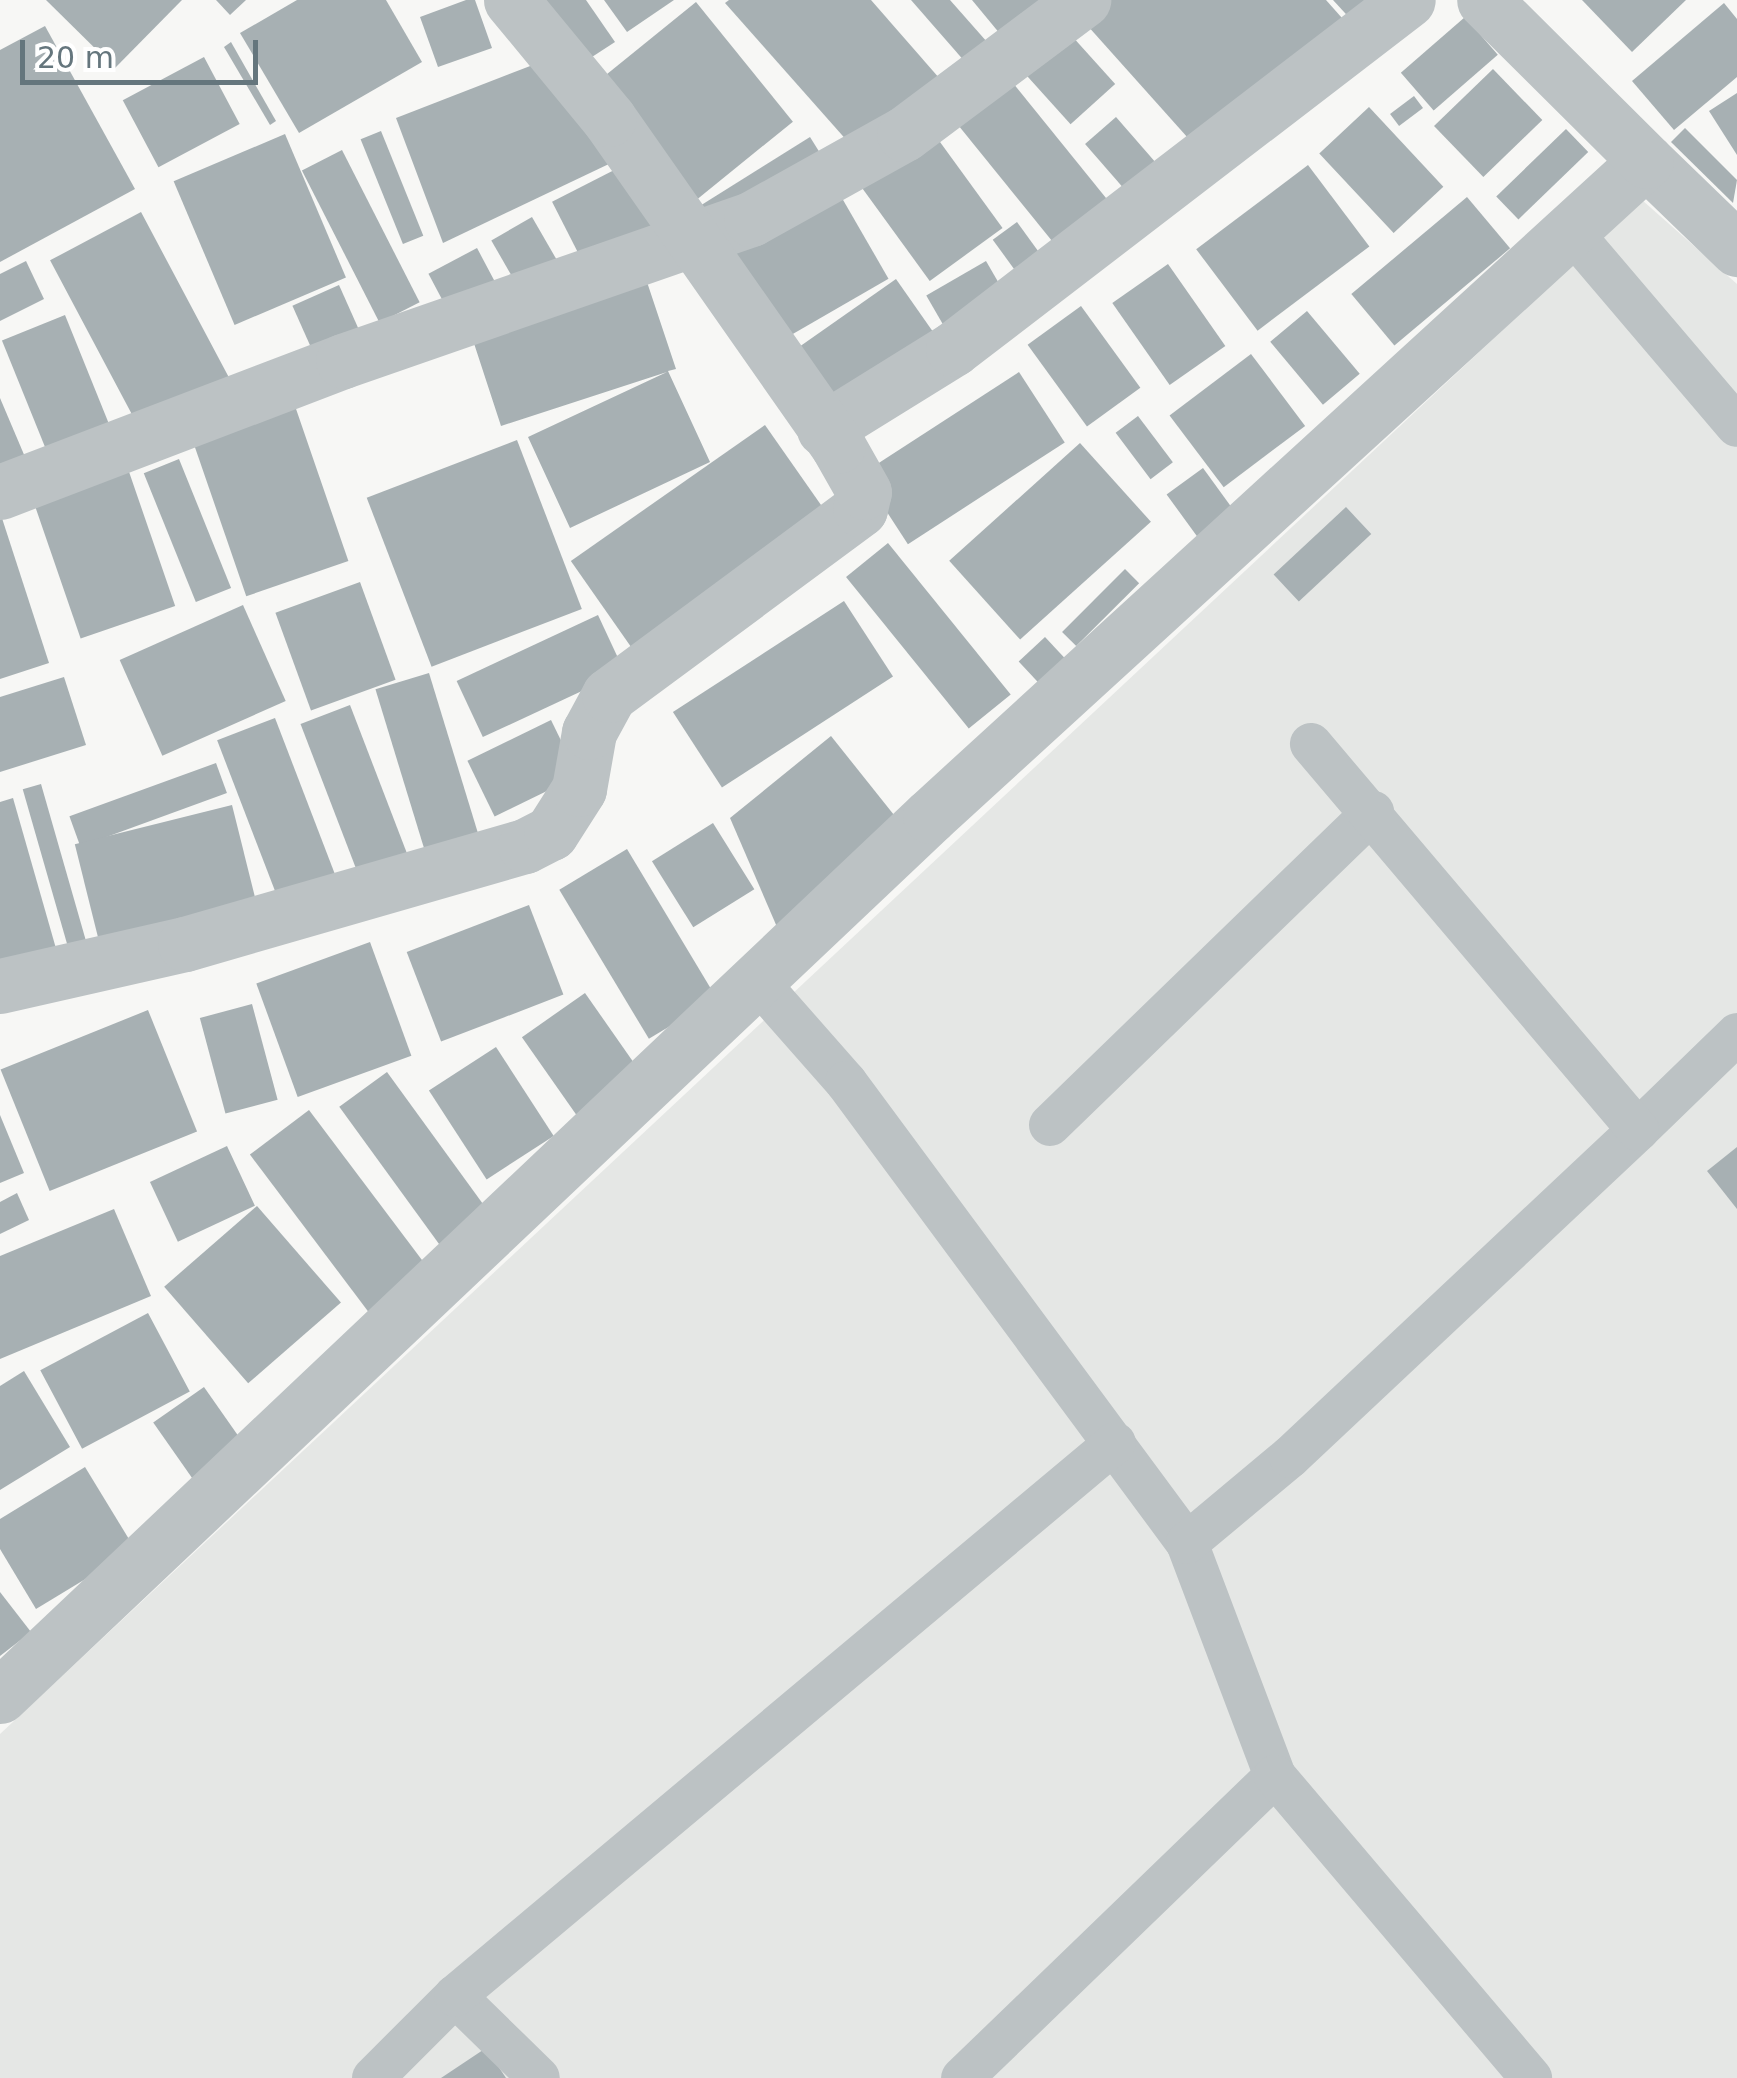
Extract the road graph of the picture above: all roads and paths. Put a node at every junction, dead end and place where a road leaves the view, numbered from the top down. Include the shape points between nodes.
1 (512, 0) edge
2 (1083, 0) edge
3 (1408, 0) edge
4 (1484, 0) edge
5 (1646, 161) junction
6 (1570, 230) junction
7 (694, 244) junction
8 (1737, 248) edge
9 (1737, 426) edge
10 (824, 429) junction
11 (0, 492) edge
12 (1310, 744) dead end
13 (1372, 812) junction
14 (757, 981) junction
15 (0, 986) edge
16 (1737, 1034) edge
17 (1050, 1125) dead end
18 (1638, 1130) junction
19 (1114, 1443) junction
20 (1187, 1543) junction
21 (0, 1696) edge
22 (1275, 1776) junction
23 (456, 1996) junction
24 (373, 2078) edge
25 (538, 2078) edge
26 (962, 2078) edge
27 (1531, 2078) edge

1 - 7 street via 608,119
2 - 7 street via 888,144 805,194
3 - 10 street via 953,350
4 - 5 street
5 - 6 street
5 - 8 street
6 - 9 lane
6 - 14 street
7 - 10 street
7 - 11 street via 343,361
10 - 15 street via 854,470 864,492 860,508 609,694 589,732 580,789 551,833 526,846 204,938
12 - 13 lane
13 - 17 lane
13 - 18 lane
14 - 19 lane via 846,1082
14 - 21 street
16 - 18 lane
18 - 20 lane via 1290,1456
19 - 20 lane
19 - 23 lane
20 - 22 lane
22 - 26 lane
22 - 27 lane
23 - 24 lane
23 - 25 lane

